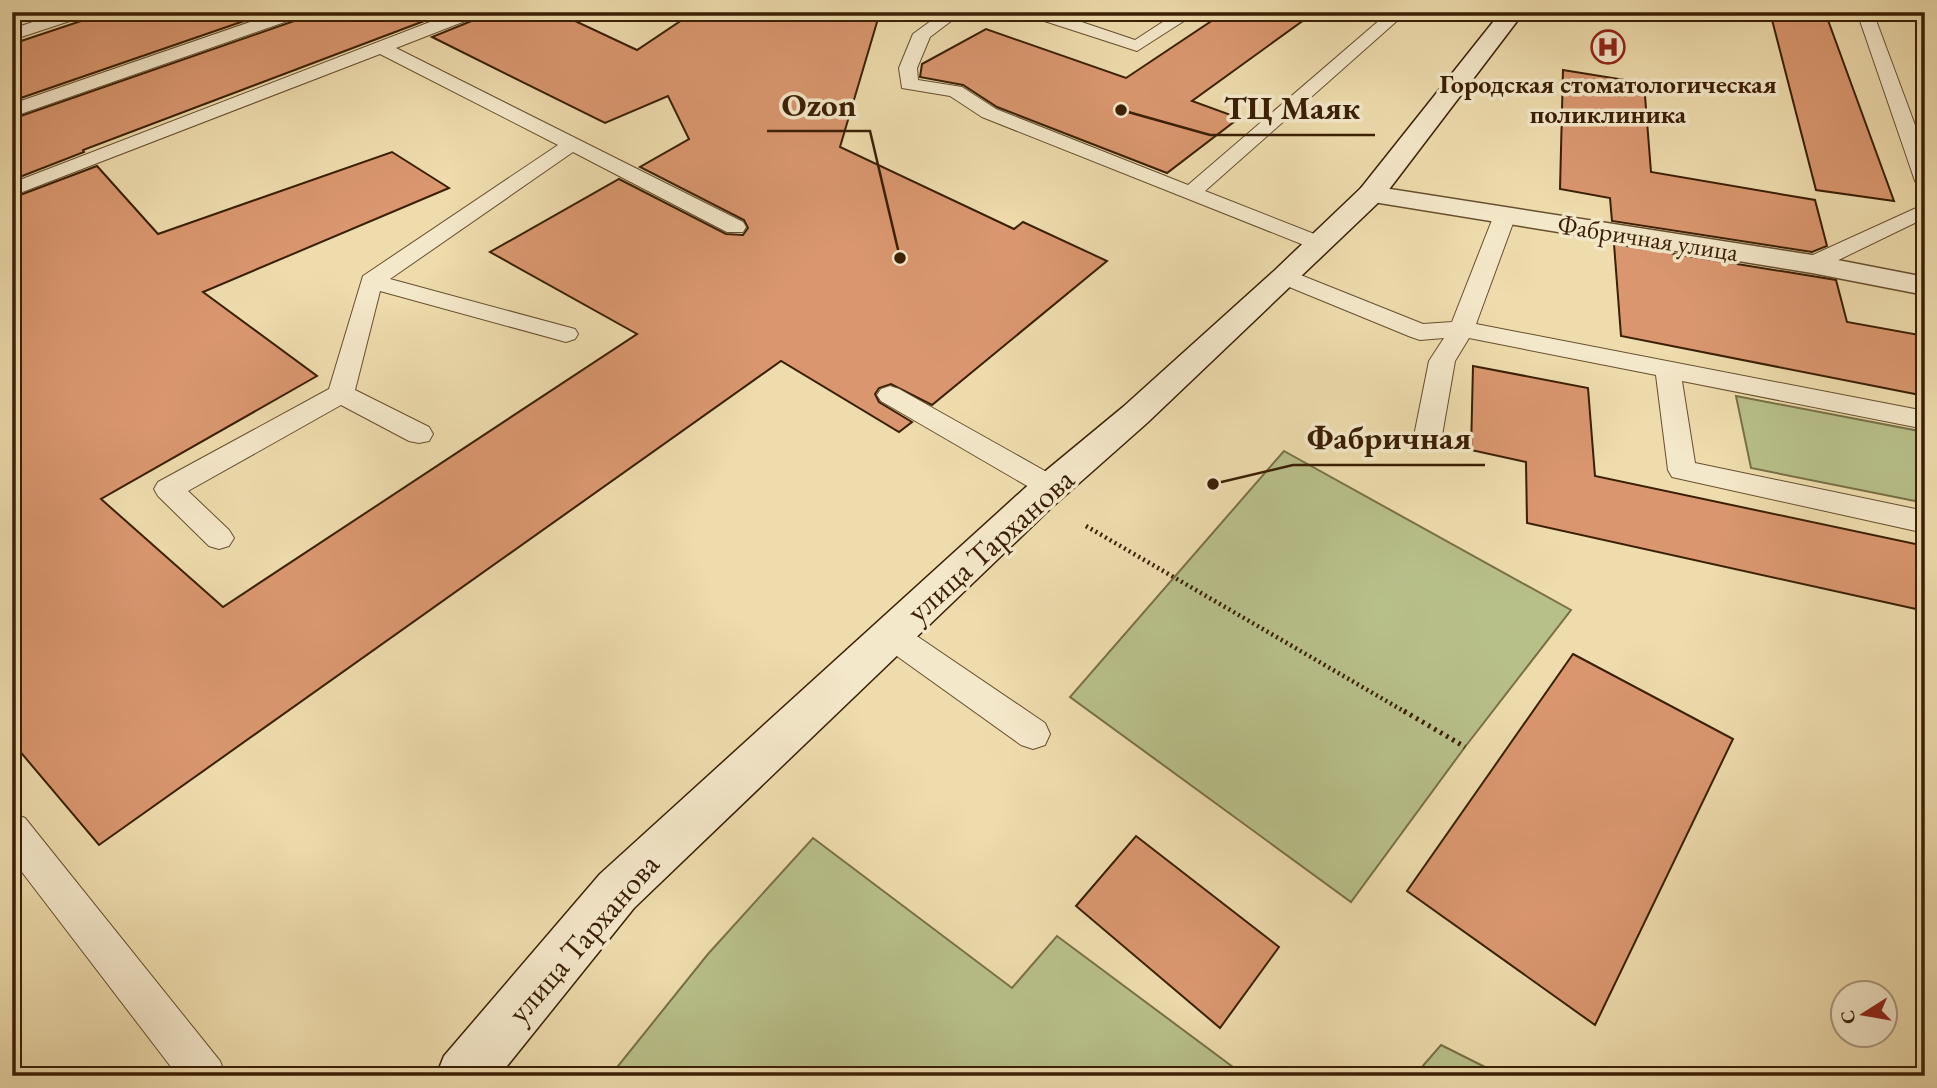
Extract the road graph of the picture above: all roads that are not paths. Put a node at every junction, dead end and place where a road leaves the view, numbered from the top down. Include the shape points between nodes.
1 (79, 12) edge
2 (296, 12) edge
3 (472, 12) edge
4 (955, 12) edge
5 (1035, 12) edge
6 (1190, 12) edge
7 (1399, 12) edge
8 (1513, 12) edge
9 (1865, 12) edge
10 (12, 35) edge
11 (382, 47) junction
12 (12, 111) edge
13 (572, 144) junction
14 (1925, 181) edge
15 (12, 190) edge
16 (1191, 193) junction
17 (1371, 194) junction
18 (1925, 210) edge
19 (1505, 215) junction
20 (734, 227) dead end
21 (1319, 244) junction
22 (1812, 264) junction
23 (1285, 277) junction
24 (371, 281) junction
25 (1925, 286) edge
26 (1462, 329) junction
27 (566, 334) dead end
28 (1668, 370) junction
29 (341, 394) junction
30 (890, 395) dead end
31 (1925, 420) edge
32 (419, 434) dead end
33 (1427, 441) dead end
34 (1051, 487) junction
35 (1925, 522) edge
36 (219, 538) dead end
37 (891, 635) junction
38 (1033, 734) dead end
39 (12, 830) edge
40 (205, 1076) edge
41 (464, 1076) edge

1 - 10 lane
2 - 12 lane
3 - 11 lane
4 - 16 lane via 922,34 908,68 909,84 955,91 989,113
5 - 6 lane via 1138,46
7 - 16 lane
8 - 17 main road, улица Тарханова
9 - 14 lane
11 - 13 lane
11 - 15 lane
13 - 20 lane
13 - 24 lane
16 - 21 lane
17 - 19 main road, Фабричная улица
17 - 21 main road, улица Тарханова
18 - 22 lane
19 - 22 main road, Фабричная улица
19 - 26 lane
21 - 23 main road, улица Тарханова
22 - 25 main road, Фабричная улица
23 - 26 lane via 1420,332
23 - 34 main road, улица Тарханова
24 - 27 lane
24 - 29 lane
26 - 28 lane
26 - 33 lane via 1442,361
28 - 31 lane
28 - 35 lane via 1682,470
29 - 32 lane
29 - 36 lane via 168,489
30 - 34 lane
34 - 37 main road, улица Тарханова
37 - 38 lane
37 - 41 main road, улица Тарханова via 617,891
39 - 40 lane

